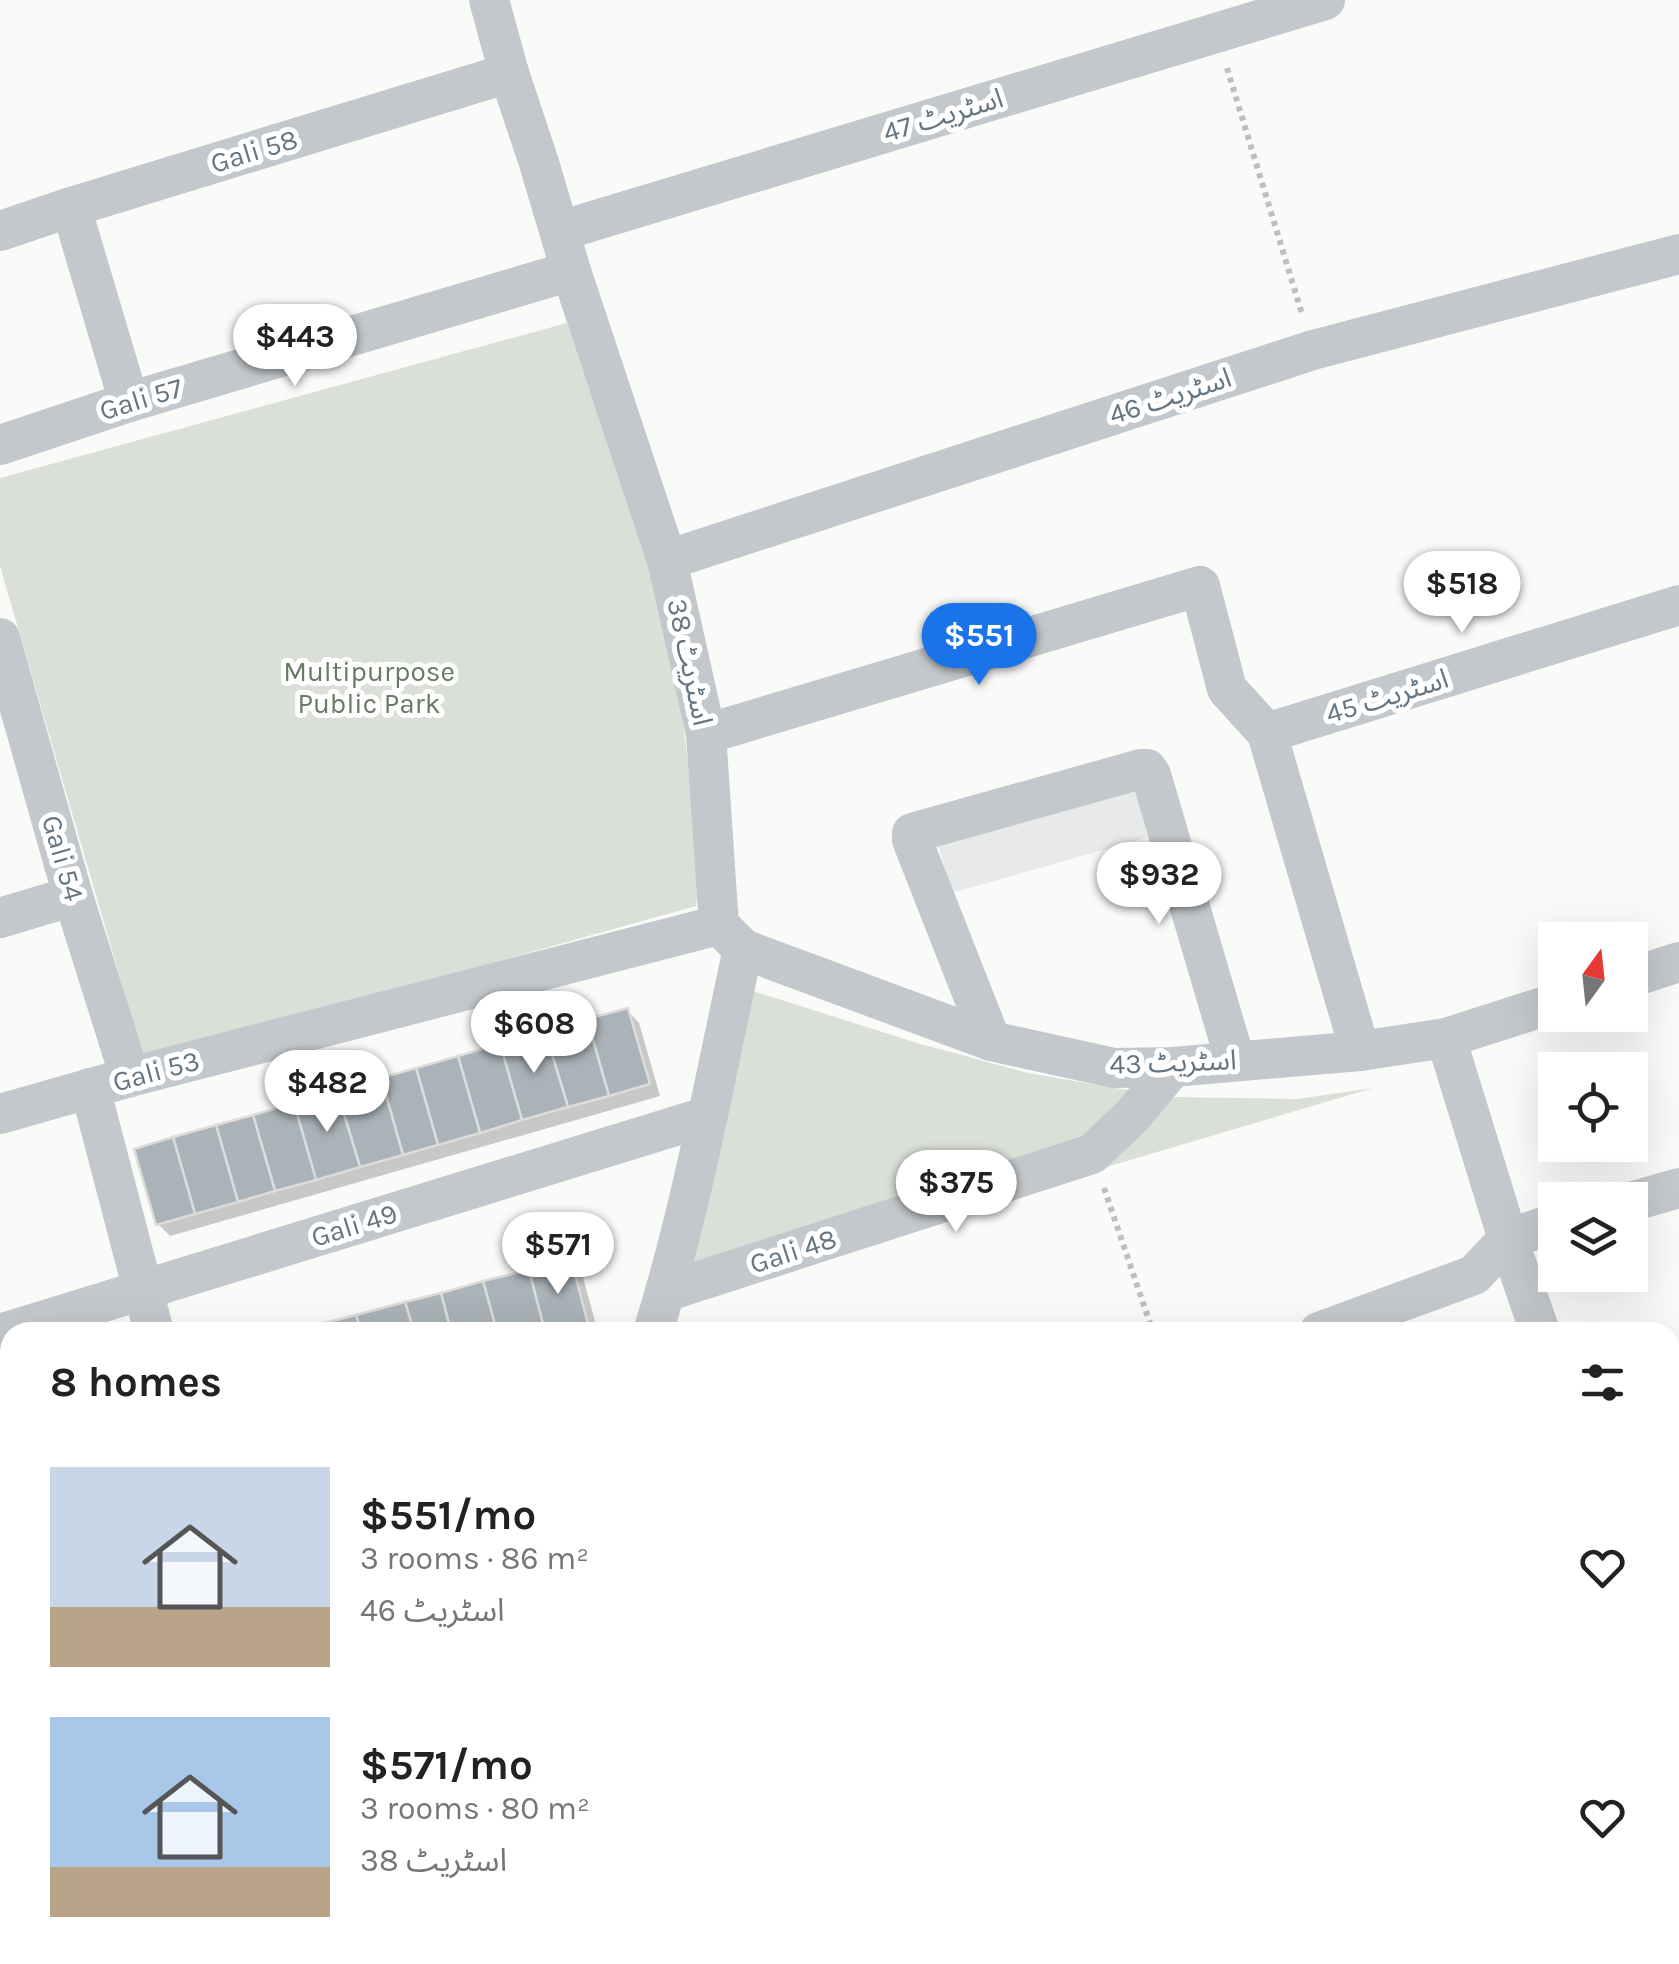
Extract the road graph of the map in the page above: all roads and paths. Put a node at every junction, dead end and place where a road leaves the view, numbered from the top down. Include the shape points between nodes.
1 (489, 0) edge
2 (1325, 0) edge
3 (1216, 33) junction
4 (509, 74) junction
5 (71, 207) junction
6 (560, 230) junction
7 (0, 231) edge
8 (1679, 254) edge
9 (571, 271) junction
10 (1312, 350) junction
11 (129, 402) junction
12 (0, 445) edge
13 (668, 560) junction
14 (1679, 605) edge
15 (0, 638) edge
16 (6, 685) edge
17 (1267, 733) junction
18 (706, 734) junction
19 (74, 896) junction
20 (0, 918) edge
21 (731, 937) junction
22 (1679, 962) edge
23 (1648, 972) edge
24 (1538, 1008) edge
25 (1446, 1038) junction
26 (991, 1041) junction
27 (1360, 1051) junction
28 (1235, 1060) junction
29 (1173, 1067) junction
30 (130, 1077) junction
31 (90, 1088) junction
32 (0, 1114) edge
33 (708, 1116) junction
34 (1092, 1154) junction
35 (1679, 1188) edge
36 (1648, 1197) edge
37 (1538, 1229) edge
38 (1508, 1239) junction
39 (143, 1291) junction
40 (666, 1292) junction
41 (40, 1322) edge
42 (151, 1322) edge
43 (656, 1322) edge
44 (1151, 1322) edge
45 (1347, 1322) edge
46 (1537, 1322) edge

1 - 4 street, اسٹریٹ 38
2 - 3 street, اسٹریٹ 47
3 - 6 street, اسٹریٹ 47
3 - 10 path
4 - 5 street, Gali 58
4 - 6 street, اسٹریٹ 38
5 - 7 street, Gali 58
5 - 11 street
6 - 9 street, اسٹریٹ 38
8 - 10 street, اسٹریٹ 46
9 - 11 street, Gali 57
9 - 13 street, اسٹریٹ 38
10 - 13 street, اسٹریٹ 46
11 - 12 street, Gali 57
13 - 18 street, اسٹریٹ 38
14 - 17 street, اسٹریٹ 45
15 - 16 street, Gali 54
16 - 19 street, Gali 54
17 - 18 street via 1226,689 1200,586
17 - 27 street
18 - 21 street, اسٹریٹ 38
19 - 20 street
19 - 30 street, Gali 54
21 - 26 street, اسٹریٹ 43
21 - 30 street, Gali 53
21 - 33 street, اسٹریٹ 38
22 - 23 street
24 - 25 street, اسٹریٹ 43
25 - 27 street, اسٹریٹ 43
25 - 38 street
26 - 28 street via 912,834 1147,770
26 - 29 street, اسٹریٹ 43 via 1114,1068
27 - 28 street, اسٹریٹ 43
28 - 29 street, اسٹریٹ 43
29 - 34 street, Gali 48
30 - 31 street, Gali 53
31 - 32 street, Gali 53
31 - 39 street
33 - 39 street, Gali 49
33 - 40 street, اسٹریٹ 38
34 - 40 street, Gali 48
34 - 44 path
35 - 36 street
37 - 38 street
38 - 45 street via 1474,1275
38 - 46 street
39 - 41 street, Gali 49
39 - 42 street
40 - 43 street, اسٹریٹ 38

